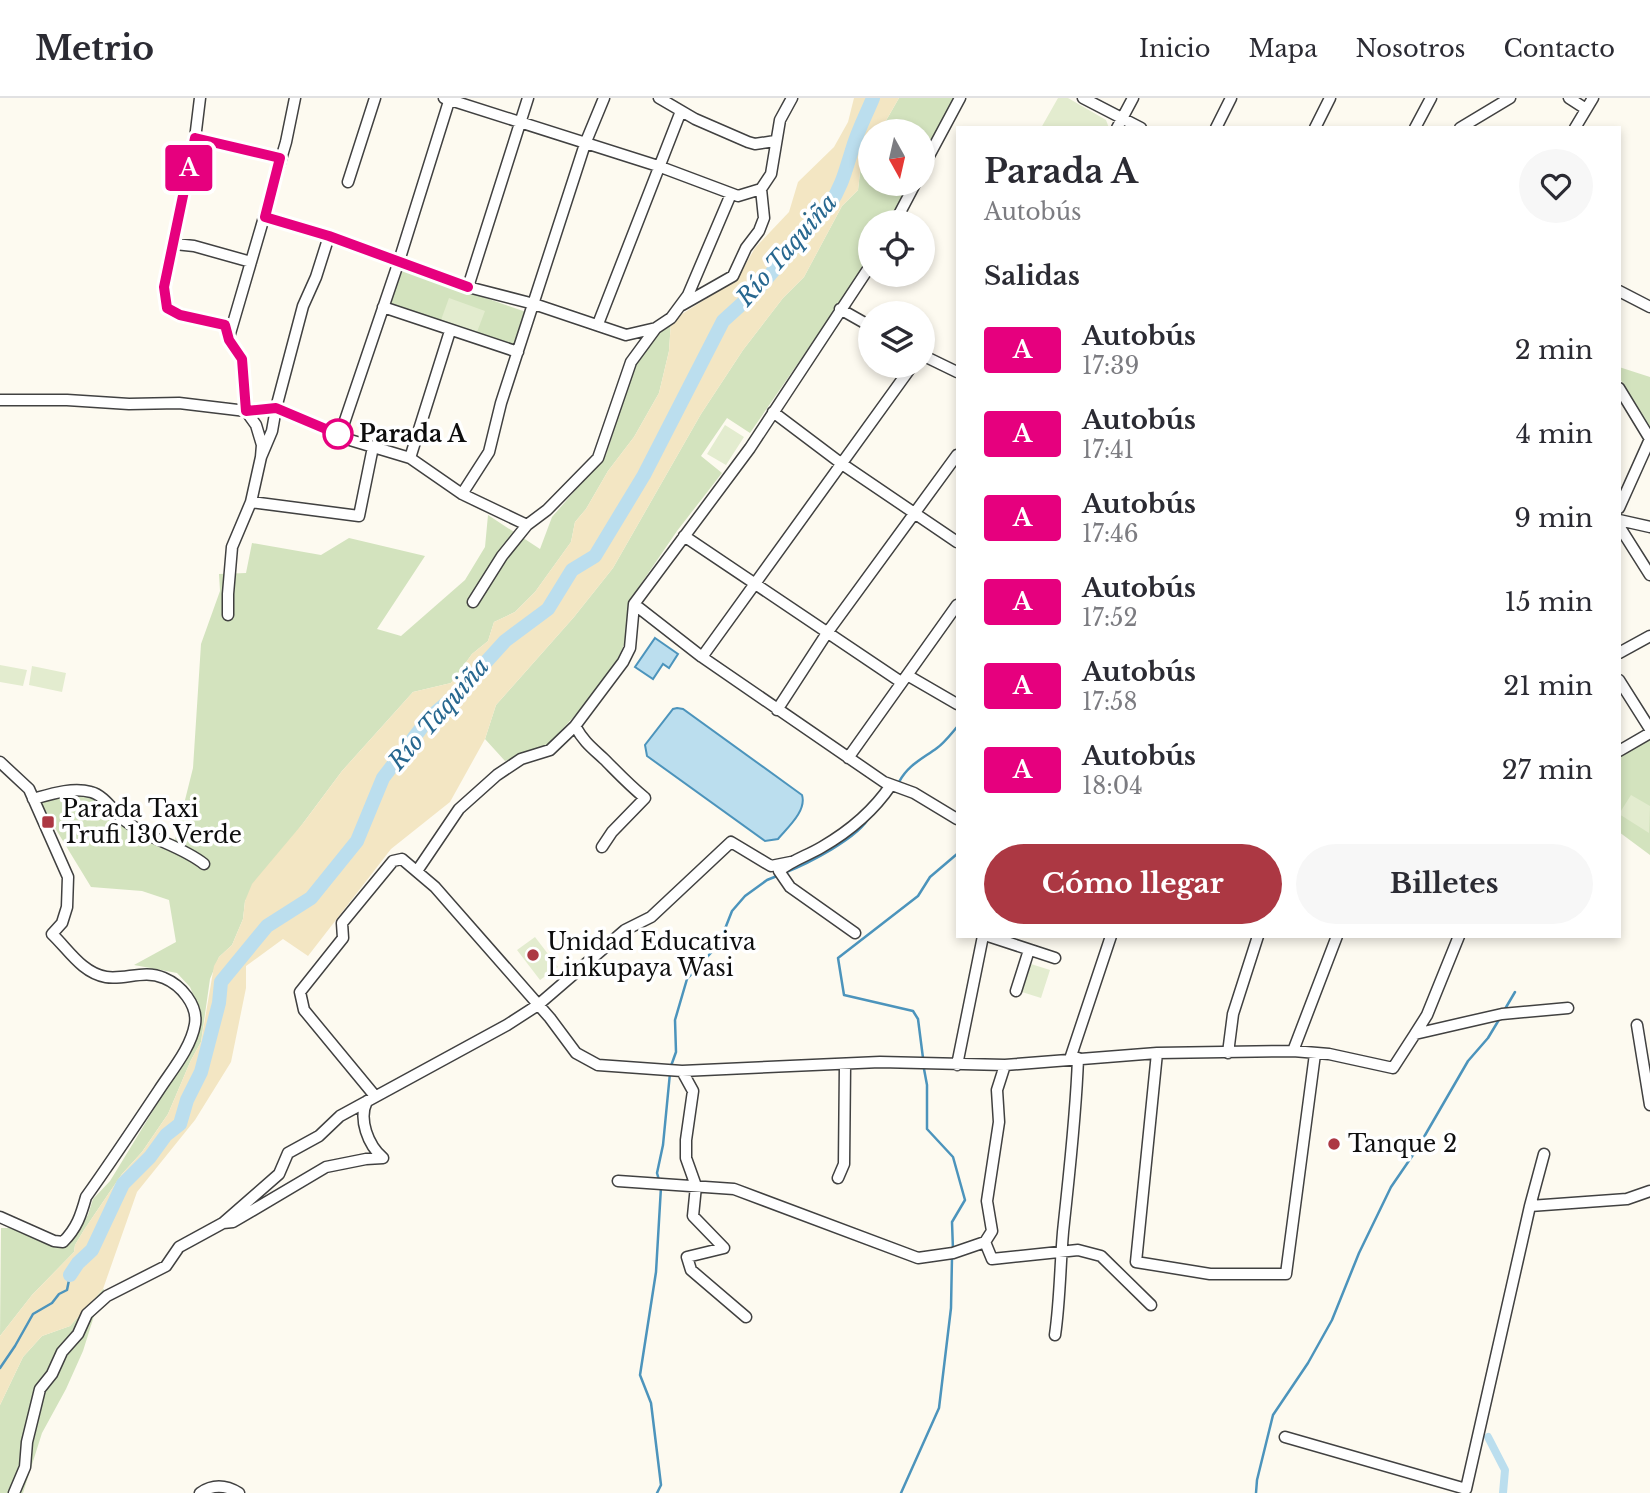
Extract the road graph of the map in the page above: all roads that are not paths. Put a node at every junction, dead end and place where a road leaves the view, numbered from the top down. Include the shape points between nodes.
1 (200, 98) edge
2 (295, 98) edge
3 (375, 98) edge
4 (528, 98) edge
5 (604, 98) edge
6 (659, 98) edge
7 (792, 98) edge
8 (960, 98) edge
9 (1083, 98) edge
10 (1133, 98) edge
11 (1231, 98) edge
12 (1330, 98) edge
13 (1431, 98) edge
14 (1510, 98) edge
15 (1569, 98) edge
16 (1593, 98) edge
17 (448, 99) edge
18 (1587, 109) junction
19 (681, 111) junction
20 (1119, 123) edge
21 (520, 124) junction
22 (1217, 126) edge
23 (1316, 126) edge
24 (1416, 126) edge
25 (1463, 126) edge
26 (1576, 126) edge
27 (195, 138) junction
28 (775, 141) junction
29 (585, 144) junction
30 (935, 145) edge
31 (280, 158) junction
32 (658, 166) junction
33 (348, 182) dead end
34 (761, 189) junction
35 (731, 194) junction
36 (265, 217) junction
37 (329, 236) junction
38 (175, 244) junction
39 (399, 261) junction
40 (251, 262) junction
41 (858, 283) edge
42 (468, 287) junction
43 (1621, 291) edge
44 (534, 304) junction
45 (383, 307) junction
46 (1650, 307) edge
47 (678, 308) junction
48 (840, 309) junction
49 (858, 319) edge
50 (598, 324) junction
51 (656, 328) junction
52 (450, 331) junction
53 (229, 340) junction
54 (518, 352) junction
55 (935, 361) edge
56 (956, 372) edge
57 (903, 378) edge
58 (1621, 391) edge
59 (0, 400) edge
60 (276, 408) junction
61 (246, 411) junction
62 (772, 412) junction
63 (340, 435) junction
64 (1650, 439) edge
65 (373, 447) junction
66 (956, 456) edge
67 (261, 457) junction
68 (410, 458) junction
69 (842, 464) junction
70 (462, 494) junction
71 (251, 502) junction
72 (1621, 504) edge
73 (916, 514) junction
74 (1621, 520) edge
75 (527, 525) junction
76 (1650, 527) edge
77 (1621, 529) edge
78 (684, 536) junction
79 (956, 541) edge
80 (1650, 575) edge
81 (756, 585) junction
82 (473, 602) dead end
83 (634, 604) junction
84 (956, 606) edge
85 (228, 615) dead end
86 (827, 633) junction
87 (1650, 636) edge
88 (1621, 652) edge
89 (702, 657) junction
90 (904, 678) junction
91 (1621, 683) edge
92 (956, 704) edge
93 (777, 710) junction
94 (575, 726) junction
95 (1650, 731) edge
96 (1621, 750) edge
97 (848, 758) junction
98 (0, 762) edge
99 (891, 785) junction
100 (33, 799) junction
101 (956, 818) edge
102 (602, 847) dead end
103 (791, 862) junction
104 (204, 864) dead end
105 (417, 871) junction
106 (855, 933) dead end
107 (986, 938) edge
108 (992, 938) edge
109 (1110, 938) edge
110 (1257, 938) edge
111 (1337, 938) edge
112 (1458, 938) edge
113 (1029, 950) junction
114 (1055, 958) dead end
115 (1016, 991) dead end
116 (538, 1005) junction
117 (1568, 1008) dead end
118 (1637, 1025) dead end
119 (1415, 1034) junction
120 (1293, 1051) junction
121 (1157, 1053) junction
122 (1228, 1053) junction
123 (1315, 1054) junction
124 (1074, 1059) junction
125 (845, 1065) junction
126 (957, 1065) junction
127 (1005, 1065) junction
128 (682, 1071) junction
129 (371, 1098) junction
130 (1650, 1105) edge
131 (1544, 1154) dead end
132 (838, 1178) dead end
133 (618, 1181) dead end
134 (696, 1186) junction
135 (1650, 1191) edge
136 (1530, 1206) junction
137 (0, 1217) edge
138 (223, 1223) junction
139 (985, 1242) junction
140 (1062, 1252) junction
141 (1151, 1305) dead end
142 (746, 1317) dead end
143 (1055, 1335) dead end
144 (1285, 1437) dead end
145 (14, 1493) edge
146 (200, 1493) edge
147 (239, 1493) edge

1 - 27 street
2 - 31 street
3 - 33 street
4 - 21 street
5 - 29 street
6 - 19 street
7 - 28 street
8 - 30 street
9 - 20 street
10 - 20 street
11 - 22 street
12 - 23 street
13 - 24 street
14 - 25 street
15 - 18 street
16 - 18 street
17 - 21 street
17 - 39 street
18 - 26 street
19 - 28 street via 748,142
19 - 32 street
21 - 29 street
21 - 42 street
27 - 31 street
27 - 38 street
28 - 34 street via 771,174
29 - 32 street
29 - 44 street
31 - 36 street
32 - 35 street
32 - 50 street
34 - 35 street
34 - 47 street via 764,218 733,276
35 - 47 street via 688,295
36 - 37 street
36 - 40 street
37 - 39 street
37 - 60 street via 303,306
38 - 40 street
38 - 53 street via 164,287 167,308 225,325
39 - 42 street
39 - 45 street
40 - 53 street
41 - 48 street
42 - 44 street
43 - 46 street
44 - 50 street
44 - 54 street
45 - 52 street
45 - 63 street
47 - 51 street
48 - 49 street
48 - 62 street
50 - 51 street via 626,335
51 - 75 street via 631,362 598,458
52 - 54 street
52 - 68 street
53 - 61 street via 242,359
54 - 70 street via 489,452
55 - 56 street
57 - 69 street
58 - 64 street
59 - 61 street via 179,402
60 - 61 street
60 - 63 street
60 - 67 street
61 - 67 street via 256,425
62 - 69 street
62 - 78 street
63 - 65 street
64 - 72 street
65 - 68 street
65 - 71 street via 359,516
66 - 73 street
67 - 71 street
68 - 70 street
69 - 73 street
69 - 81 street
70 - 75 street
71 - 85 street via 232,547
73 - 79 street
73 - 86 street
74 - 76 street
75 - 82 street
77 - 80 street
78 - 81 street
78 - 83 street
81 - 86 street
81 - 89 street
83 - 89 street
83 - 94 street via 630,648
84 - 90 street
86 - 90 street
86 - 93 street
87 - 88 street
89 - 93 street
90 - 92 street
90 - 97 street
91 - 95 street
93 - 97 street
94 - 102 street via 585,744 645,798
94 - 105 street via 550,750 521,759 497,775 459,809
95 - 96 street
97 - 99 street
98 - 100 street via 29,789
99 - 101 street
99 - 103 street via 849,828
100 - 104 street via 62,791 93,792 125,821
100 - 137 street via 68,877 67,907 62,923 52,933 74,959 105,977 148,973 164,977 184,992 193,1006 195,1022 185,1051 86,1197 81,1219 69,1236 63,1242 54,1241
103 - 106 street via 779,872 782,879
103 - 116 street via 771,866 731,842 651,917 625,930
105 - 116 street
105 - 129 street via 402,859 393,861 342,923 343,938 300,992 304,1010
107 - 126 street
108 - 113 street
109 - 124 street
110 - 122 street via 1233,1014
111 - 120 street
112 - 119 street
113 - 114 street
113 - 115 street
116 - 128 street via 576,1053 598,1065
116 - 129 street
117 - 119 street via 1502,1014
118 - 130 street
119 - 123 street via 1393,1068
120 - 122 street
120 - 123 street
121 - 122 street
121 - 123 street via 1136,1262 1210,1274 1286,1274
121 - 124 street
124 - 127 street
124 - 140 street via 1076,1112
125 - 126 street
125 - 128 street
125 - 132 street via 844,1164
126 - 127 street
127 - 139 street via 997,1090 999,1122 987,1201 992,1231
128 - 134 street via 693,1091 686,1149
129 - 138 street via 288,1153 279,1174
129 - 138 street via 362,1120 383,1158 326,1167 233,1222
131 - 136 street
133 - 134 street
134 - 139 street via 734,1189 918,1258
134 - 142 street via 693,1216 724,1248 687,1257 691,1270
135 - 136 street via 1627,1199
136 - 144 street via 1465,1489
138 - 145 street via 179,1247 166,1266 107,1296 87,1314 40,1389
139 - 140 street via 992,1259
140 - 141 street via 1078,1250 1101,1256
140 - 143 street
146 - 147 street via 216,1486

